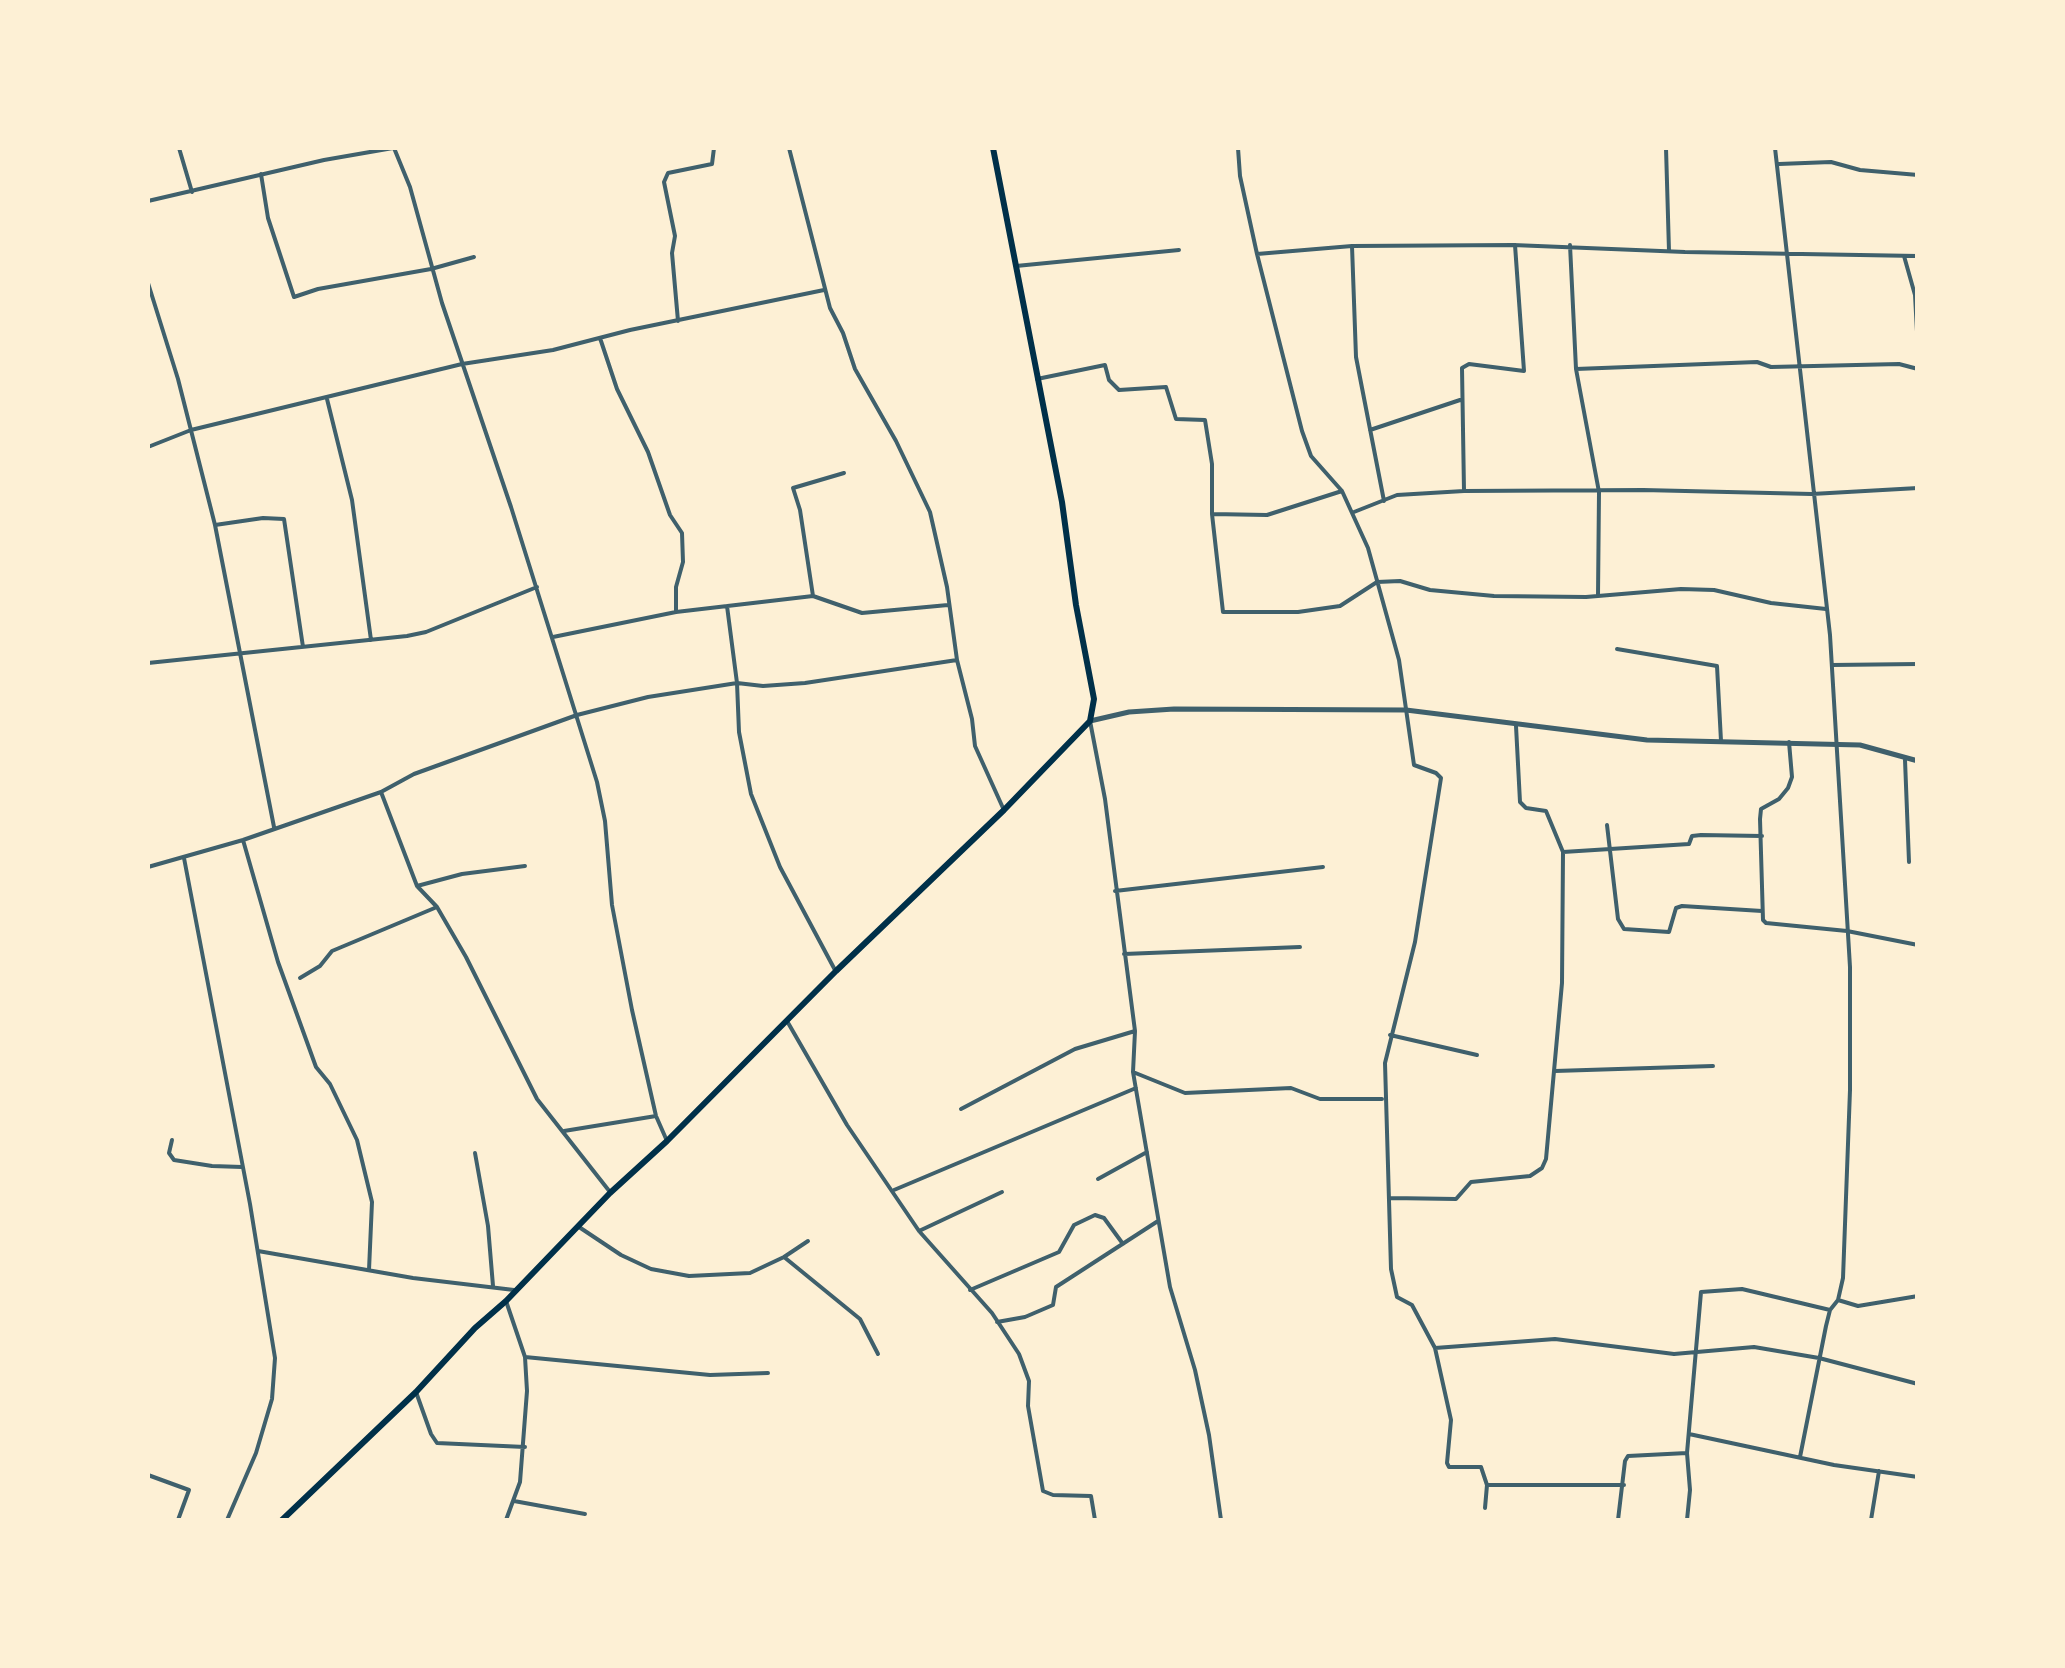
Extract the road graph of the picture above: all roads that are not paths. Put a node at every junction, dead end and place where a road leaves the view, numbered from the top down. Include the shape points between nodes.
1 (179, 148) edge
2 (394, 148) edge
3 (714, 148) edge
4 (790, 148) edge
5 (993, 148) edge
6 (1238, 148) edge
7 (1666, 148) edge
8 (1775, 148) edge
9 (1778, 164) junction
10 (261, 174) junction
11 (1918, 175) edge
12 (192, 192) junction
13 (148, 201) edge
14 (1515, 245) junction
15 (1352, 246) junction
16 (1570, 246) junction
17 (1178, 250) dead end
18 (1668, 251) junction
19 (1787, 252) junction
20 (1257, 254) junction
21 (1904, 255) junction
22 (1918, 256) edge
23 (474, 257) dead end
24 (1016, 266) junction
25 (431, 269) junction
26 (148, 282) edge
27 (824, 290) junction
28 (678, 321) junction
29 (600, 338) junction
30 (1918, 350) edge
31 (462, 364) junction
32 (1801, 367) junction
33 (1576, 369) junction
34 (1918, 369) edge
35 (1038, 379) junction
36 (327, 399) junction
37 (1460, 400) junction
38 (191, 430) junction
39 (1370, 430) junction
40 (148, 447) edge
41 (844, 474) dead end
42 (1918, 488) edge
43 (1342, 491) junction
44 (1464, 491) junction
45 (1598, 492) junction
46 (1812, 494) junction
47 (1384, 502) junction
48 (1354, 512) junction
49 (1212, 514) junction
50 (215, 526) junction
51 (1377, 582) junction
52 (537, 586) junction
53 (813, 596) junction
54 (1598, 596) junction
55 (948, 605) junction
56 (727, 606) junction
57 (1828, 610) junction
58 (676, 612) junction
59 (552, 637) junction
60 (371, 640) junction
61 (303, 647) junction
62 (1616, 649) dead end
63 (238, 653) junction
64 (957, 660) junction
65 (148, 663) edge
66 (1918, 664) edge
67 (1832, 665) junction
68 (737, 683) junction
69 (1406, 710) junction
70 (576, 715) junction
71 (1090, 721) junction
72 (1516, 726) junction
73 (1721, 741) junction
74 (1789, 742) junction
75 (1837, 745) junction
76 (1905, 755) junction
77 (1918, 761) edge
78 (380, 792) junction
79 (1004, 810) junction
80 (1607, 824) dead end
81 (274, 827) junction
82 (1762, 836) junction
83 (243, 840) junction
84 (1608, 850) junction
85 (1563, 852) junction
86 (184, 858) junction
87 (1909, 862) dead end
88 (526, 866) dead end
89 (148, 867) edge
90 (1322, 867) dead end
91 (417, 886) junction
92 (1115, 890) junction
93 (437, 907) junction
94 (1762, 911) junction
95 (1847, 931) junction
96 (1918, 945) edge
97 (1300, 947) dead end
98 (1124, 954) junction
99 (836, 970) junction
100 (300, 978) dead end
101 (786, 1020) junction
102 (1135, 1030) junction
103 (1390, 1035) junction
104 (1477, 1055) dead end
105 (1713, 1066) dead end
106 (1556, 1071) junction
107 (1133, 1072) junction
108 (1136, 1088) junction
109 (1384, 1098) junction
110 (961, 1109) dead end
111 (656, 1116) junction
112 (564, 1131) junction
113 (172, 1140) dead end
114 (667, 1141) junction
115 (1148, 1152) junction
116 (475, 1153) dead end
117 (242, 1167) junction
118 (1098, 1179) dead end
119 (894, 1190) junction
120 (610, 1192) junction
121 (1002, 1192) dead end
122 (1389, 1198) junction
123 (1160, 1220) junction
124 (578, 1226) junction
125 (920, 1231) junction
126 (808, 1241) dead end
127 (1123, 1244) junction
128 (258, 1250) junction
129 (784, 1257) junction
130 (370, 1270) junction
131 (493, 1286) junction
132 (514, 1290) junction
133 (970, 1290) junction
134 (1918, 1296) edge
135 (506, 1300) junction
136 (1838, 1300) junction
137 (1830, 1310) junction
138 (997, 1322) junction
139 (1435, 1348) junction
140 (1694, 1352) junction
141 (878, 1354) dead end
142 (525, 1358) junction
143 (1819, 1358) junction
144 (768, 1373) dead end
145 (1918, 1384) edge
146 (416, 1392) junction
147 (1688, 1434) junction
148 (525, 1447) junction
149 (1687, 1453) junction
150 (1800, 1457) junction
151 (1879, 1471) junction
152 (148, 1475) edge
153 (1918, 1477) edge
154 (1487, 1485) junction
155 (1624, 1485) junction
156 (514, 1501) junction
157 (1485, 1508) dead end
158 (585, 1514) dead end
159 (178, 1520) edge
160 (227, 1520) edge
161 (282, 1520) edge
162 (506, 1520) edge
163 (1094, 1520) edge
164 (1222, 1520) edge
165 (1618, 1520) edge
166 (1687, 1520) edge
167 (1870, 1520) edge

1 - 12 street
2 - 10 street
2 - 25 street
3 - 28 street via 712,164 668,172 664,182 675,236
4 - 27 street
5 - 24 main road
6 - 20 street
7 - 18 street
8 - 9 street
9 - 11 street via 1832,162
9 - 19 street
10 - 12 street
10 - 25 street via 294,297
12 - 13 street
14 - 15 street
14 - 16 street
14 - 37 street via 1524,371 1469,364 1462,368
15 - 20 street
15 - 39 street via 1356,357
16 - 18 street
16 - 33 street
17 - 24 street
18 - 19 street
19 - 21 street
19 - 32 street
20 - 43 street via 1311,456
21 - 22 street
21 - 30 street
23 - 25 street
24 - 35 main road
25 - 31 street
26 - 38 street
27 - 28 street
27 - 55 street via 855,369 930,512
28 - 29 street
29 - 31 street
29 - 58 street via 616,389 682,533
31 - 36 street
31 - 52 street
32 - 33 street via 1757,362
32 - 34 street
32 - 46 street
33 - 45 street
35 - 49 street via 1105,365 1120,390 1166,387 1176,419 1205,420
35 - 71 main road via 1094,698
36 - 38 street
36 - 60 street via 352,500
37 - 39 street
37 - 44 street
38 - 40 street
38 - 50 street
39 - 47 street
41 - 53 street via 793,488
42 - 46 street
43 - 48 street
43 - 49 street via 1267,515
44 - 45 street
44 - 47 street
45 - 46 street
45 - 54 street
46 - 57 street
47 - 48 street
48 - 51 street
49 - 51 street via 1223,612 1340,606
50 - 61 street via 284,519
50 - 63 street
51 - 54 street via 1476,595
51 - 69 street
52 - 59 street
52 - 60 street via 426,632
53 - 55 street via 862,613
53 - 56 street
54 - 57 street via 1714,590
55 - 64 street
56 - 58 street
56 - 68 street
57 - 67 street
58 - 59 street
59 - 70 street
60 - 61 street
61 - 63 street
62 - 73 street via 1717,666
63 - 65 street
63 - 81 street
64 - 68 street via 805,683
64 - 79 street via 974,746
66 - 67 street
67 - 75 street
68 - 70 street
68 - 99 street via 751,794 780,867
69 - 71 street via 1174,708
69 - 72 street
69 - 103 street via 1414,765 1442,782 1415,942
70 - 78 street
70 - 111 street via 602,802 612,904
71 - 79 main road
71 - 92 street
72 - 73 street
72 - 85 street via 1520,802 1546,811
73 - 74 street
74 - 75 street
74 - 82 street via 1792,778 1761,809
75 - 76 street
75 - 95 street
76 - 77 street
76 - 87 street
78 - 81 street
78 - 91 street
79 - 99 main road
80 - 84 street
81 - 83 street
82 - 84 street via 1692,836 1690,844
82 - 94 street
83 - 86 street
83 - 130 street via 316,1067 357,1140 372,1202
84 - 85 street
84 - 94 street via 1624,929 1669,932 1682,906
85 - 106 street
86 - 89 street
86 - 117 street
88 - 91 street
90 - 92 street
91 - 93 street
92 - 98 street
93 - 100 street via 332,951
93 - 112 street via 538,1099
94 - 95 street via 1766,923
95 - 96 street
95 - 136 street via 1850,1090
97 - 98 street
98 - 102 street
99 - 101 main road
101 - 114 main road
101 - 119 street
102 - 107 street
102 - 110 street via 1075,1048
103 - 104 street
103 - 109 street
105 - 106 street
106 - 122 street via 1542,1168 1524,1178 1471,1182 1450,1200
107 - 108 street
107 - 109 street via 1184,1093 1290,1088 1320,1099
108 - 115 street
108 - 119 street
109 - 122 street
111 - 112 street
111 - 114 street
112 - 120 street
113 - 117 street via 174,1160
114 - 120 main road
115 - 118 street
115 - 123 street
116 - 131 street
117 - 128 street
119 - 125 street
120 - 124 main road
121 - 125 street
122 - 139 street via 1393,1289 1412,1305
123 - 127 street
123 - 164 street
124 - 129 street via 651,1269 689,1276 750,1273
124 - 132 main road
125 - 133 street
126 - 129 street
127 - 133 street via 1100,1215 1086,1217 1059,1252
127 - 138 street via 1056,1287 1053,1306
128 - 130 street
128 - 160 street via 272,1332 272,1399
129 - 141 street via 860,1319
130 - 131 street
131 - 132 street
132 - 135 main road
133 - 138 street
134 - 136 street via 1858,1306
135 - 142 street
135 - 146 main road
136 - 137 street
137 - 140 street via 1742,1289 1706,1290 1699,1296
137 - 143 street
138 - 163 street via 1029,1381 1043,1491 1091,1496
139 - 140 street via 1555,1339
139 - 154 street via 1451,1420 1447,1463 1481,1468
140 - 143 street via 1754,1346
140 - 147 street
142 - 144 street via 710,1375
142 - 148 street
143 - 145 street
143 - 150 street
146 - 148 street via 438,1443
146 - 161 main road
147 - 149 street
147 - 150 street
148 - 156 street
149 - 155 street via 1628,1456
149 - 166 street
150 - 151 street
151 - 153 street
151 - 167 street
152 - 159 street via 189,1490
154 - 155 street
154 - 157 street
155 - 165 street
156 - 158 street
156 - 162 street

